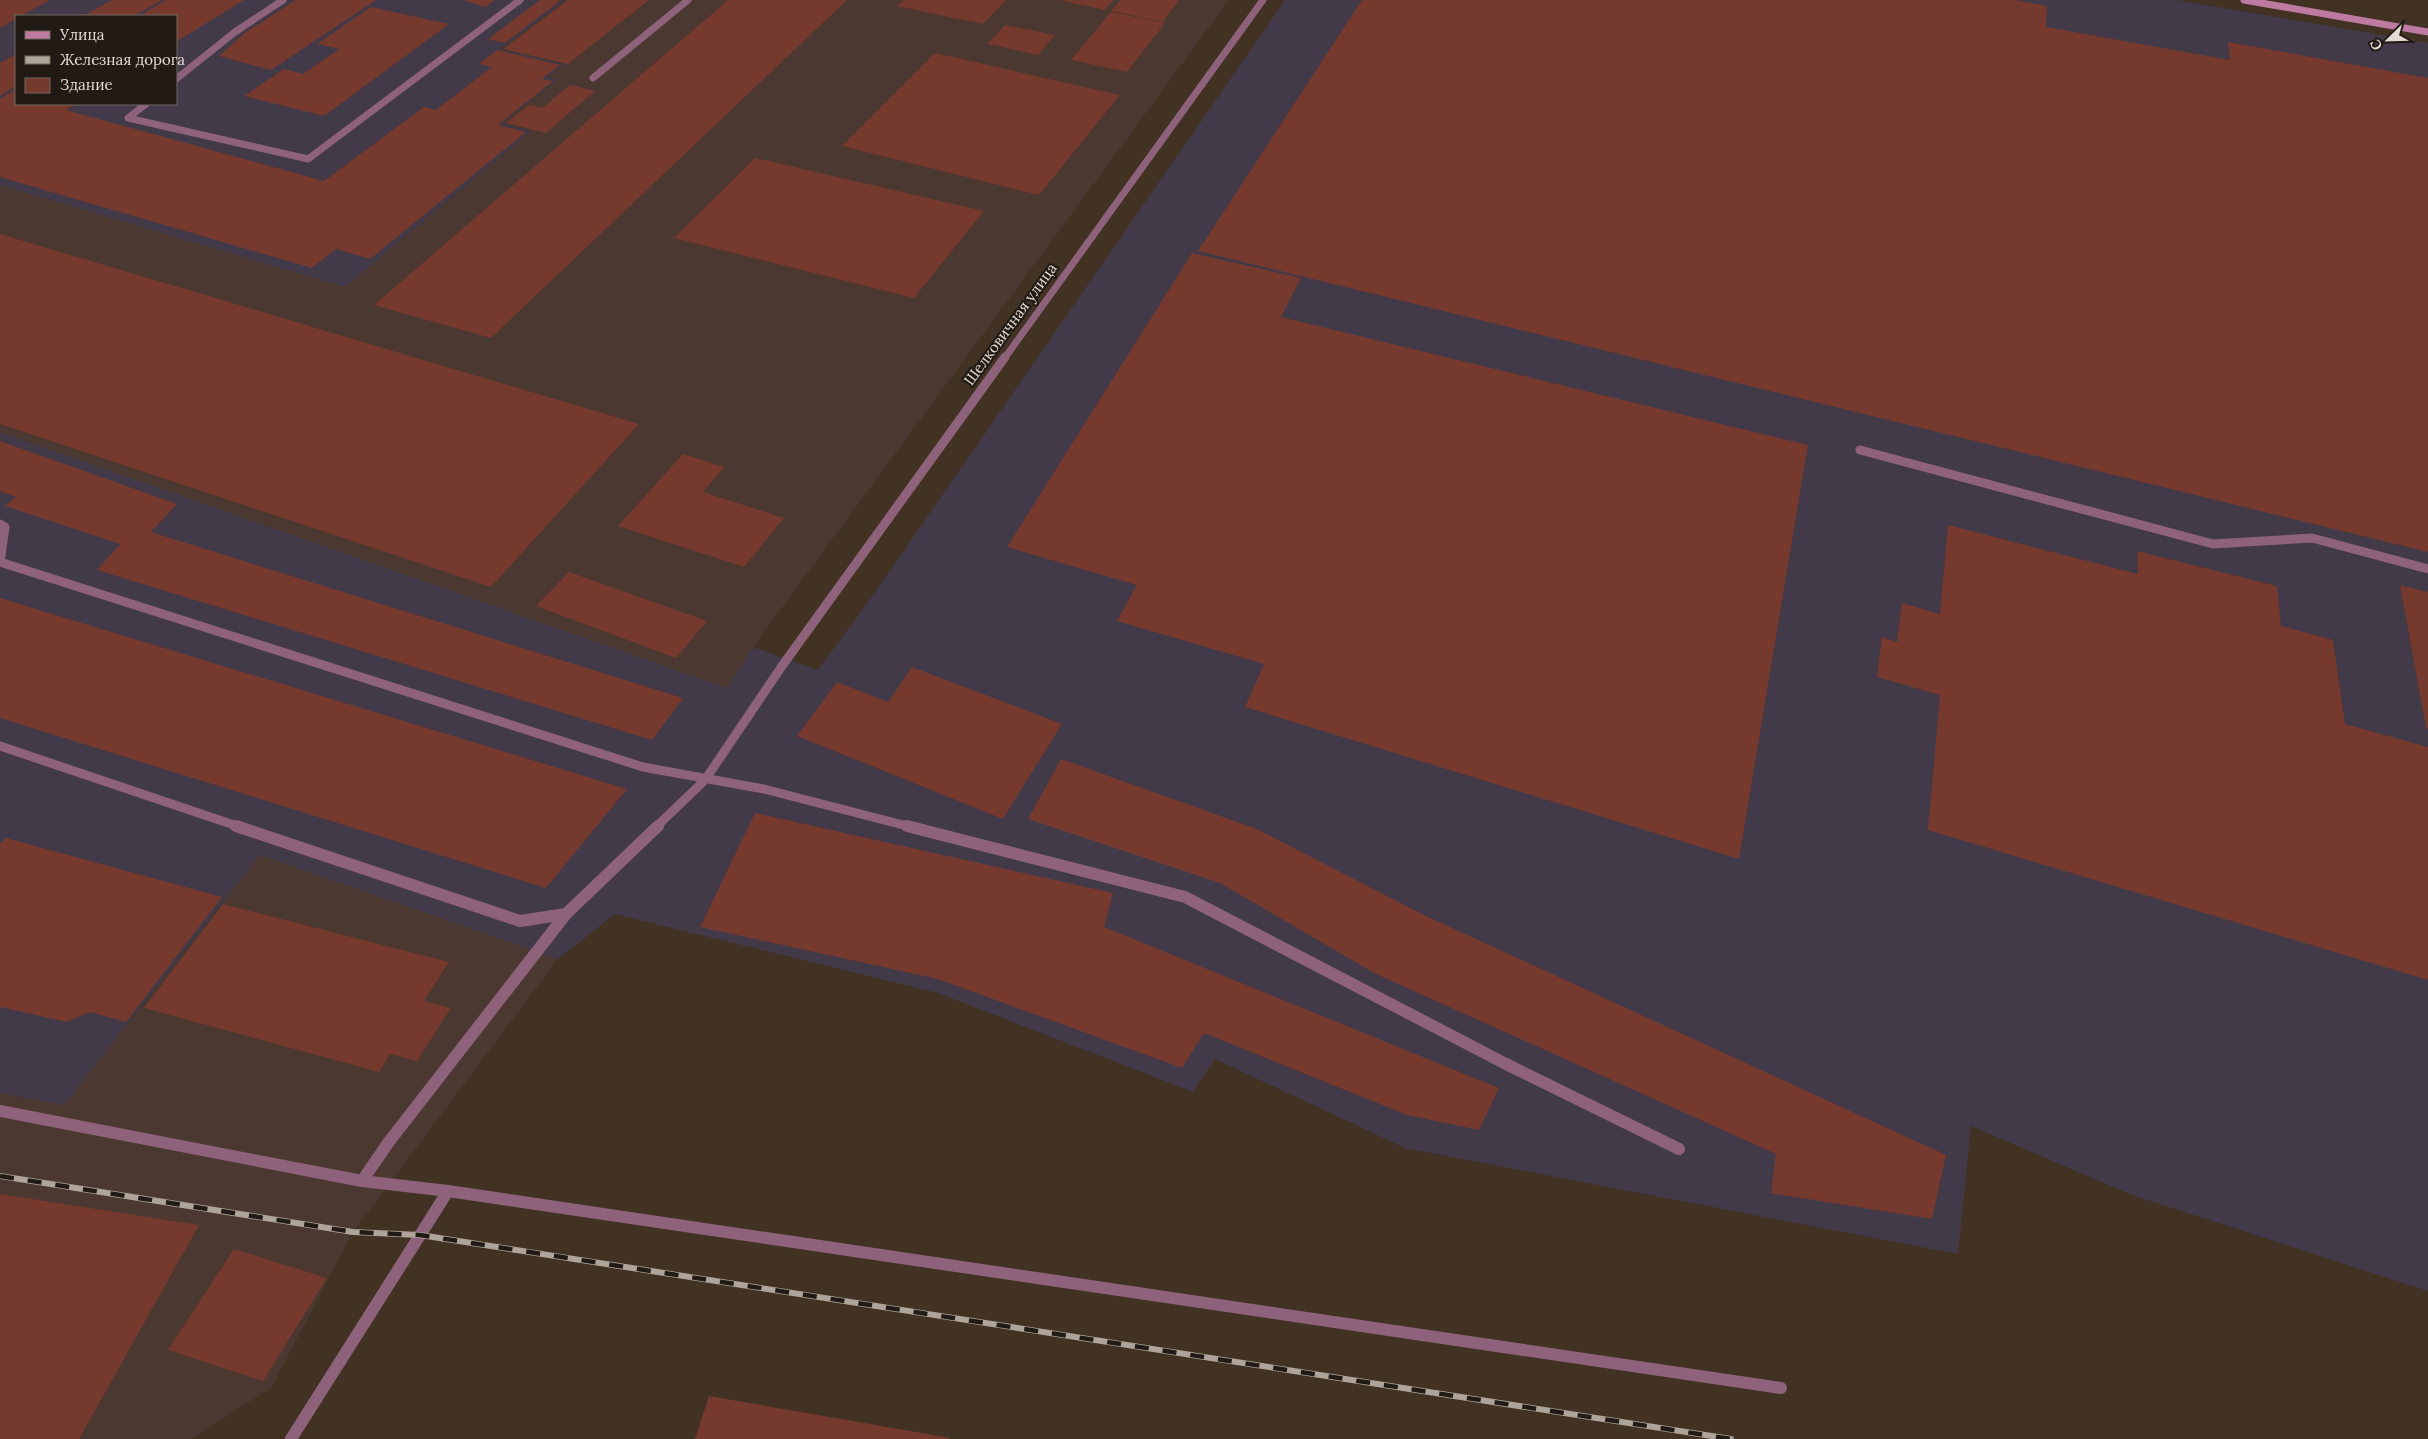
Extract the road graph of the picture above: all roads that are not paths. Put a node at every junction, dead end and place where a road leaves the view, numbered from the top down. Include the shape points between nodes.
1 (283, 0) edge
2 (520, 0) edge
3 (688, 0) edge
4 (1263, 0) edge
5 (2244, 0) edge
6 (2428, 32) edge
7 (178, 77) edge
8 (593, 78) dead end
9 (145, 105) edge
10 (1860, 450) dead end
11 (0, 524) edge
12 (0, 562) edge
13 (2428, 569) edge
14 (0, 746) edge
15 (705, 780) junction
16 (566, 914) junction
17 (0, 1111) edge
18 (1679, 1149) dead end
19 (362, 1181) junction
20 (448, 1191) junction
21 (1781, 1388) dead end
22 (291, 1439) edge

1 - 7 street via 235,32
2 - 9 street via 308,159 128,118
3 - 8 street
4 - 15 street, Шелковичная улица via 782,666
5 - 6 main road
10 - 13 street via 2213,544 2312,538
11 - 12 street via 5,527
12 - 15 street via 643,767
14 - 16 street via 520,921
15 - 16 street, Шелковичная улица
15 - 18 street via 764,789 1185,897 1506,1064
16 - 19 street, Шелковичная улица
17 - 19 street
19 - 20 street
20 - 21 street
20 - 22 street

